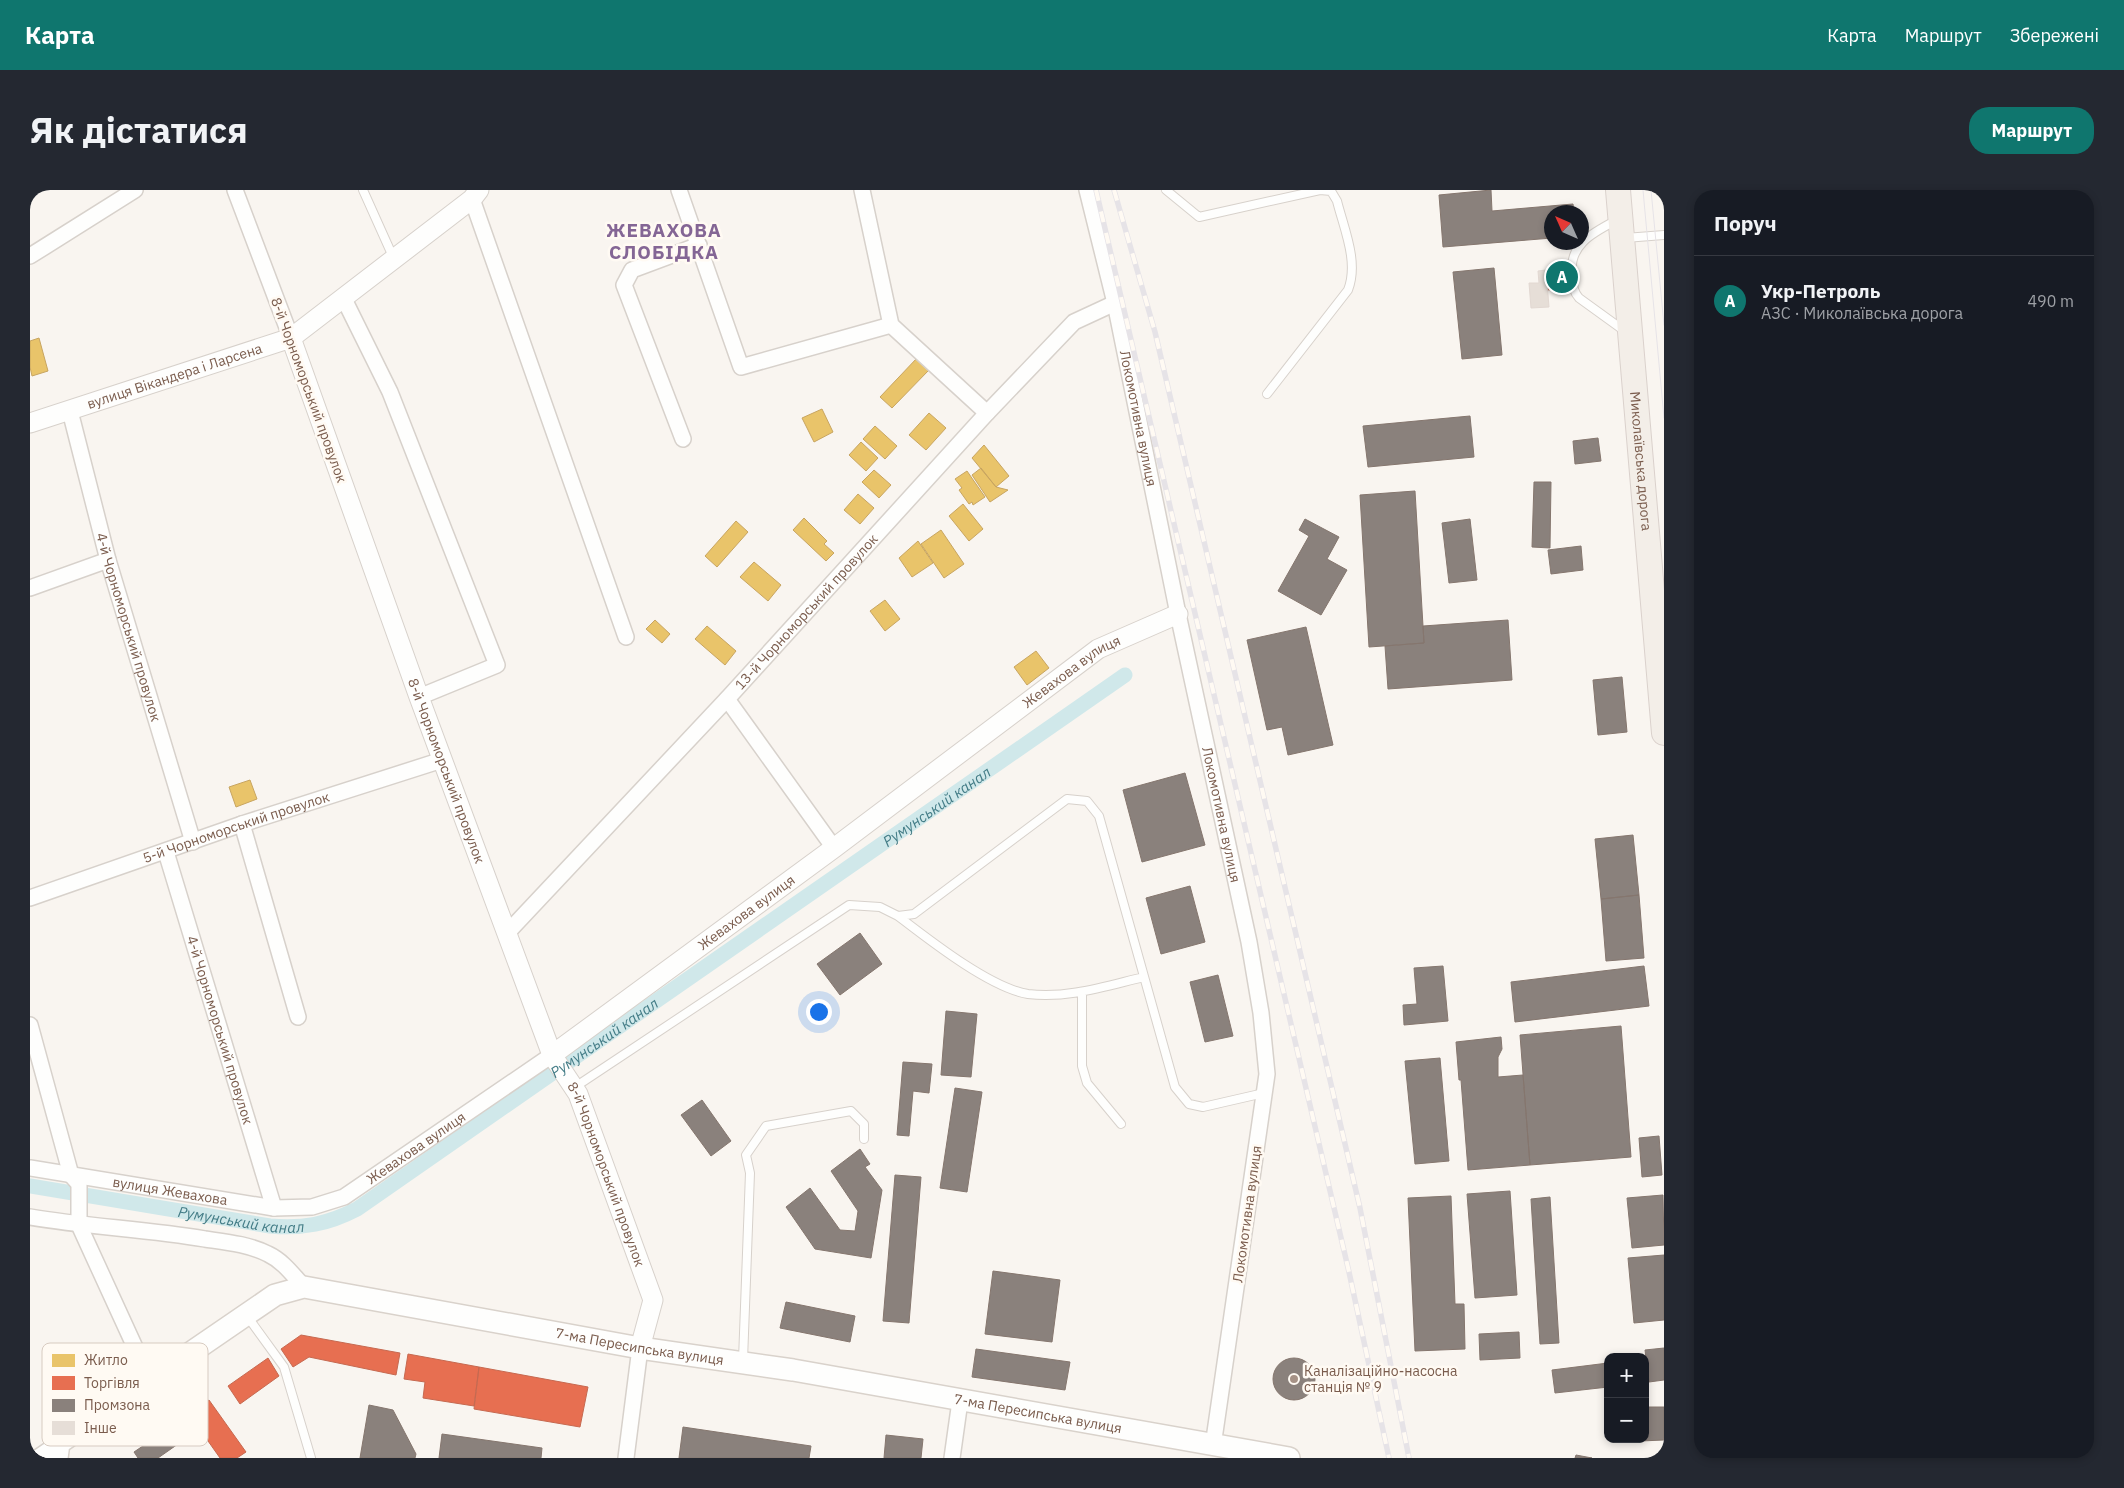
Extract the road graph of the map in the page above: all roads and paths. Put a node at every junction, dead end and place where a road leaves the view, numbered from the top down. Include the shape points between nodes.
1 (135, 190) edge
2 (235, 190) edge
3 (363, 190) edge
4 (679, 190) edge
5 (862, 190) edge
6 (1086, 190) edge
7 (1166, 190) edge
8 (1618, 190) edge
9 (475, 195) edge
10 (1622, 228) junction
11 (1664, 235) edge
12 (699, 246) junction
13 (30, 256) edge
14 (394, 260) junction
15 (344, 299) junction
16 (1115, 303) junction
17 (891, 325) junction
18 (1631, 335) junction
19 (291, 338) junction
20 (1267, 394) dead end
21 (70, 411) junction
22 (987, 413) junction
23 (30, 424) edge
24 (683, 439) dead end
25 (108, 560) junction
26 (30, 588) edge
27 (1178, 614) junction
28 (626, 637) dead end
29 (419, 697) junction
30 (727, 699) junction
31 (1664, 733) edge
32 (442, 760) junction
33 (242, 824) junction
34 (193, 842) junction
35 (834, 848) junction
36 (166, 852) junction
37 (30, 898) edge
38 (898, 916) junction
39 (506, 933) junction
40 (1144, 977) junction
41 (1082, 992) junction
42 (298, 1017) dead end
43 (30, 1025) edge
44 (552, 1055) junction
45 (574, 1088) junction
46 (1264, 1093) junction
47 (1121, 1124) dead end
48 (864, 1139) dead end
49 (30, 1168) edge
50 (75, 1179) junction
51 (312, 1207) joint
52 (274, 1208) junction
53 (30, 1217) edge
54 (79, 1222) junction
55 (304, 1287) junction
56 (246, 1315) junction
57 (133, 1343) edge
58 (205, 1343) edge
59 (640, 1348) junction
60 (743, 1362) junction
61 (960, 1401) junction
62 (1213, 1446) junction
63 (58, 1451) edge
64 (37, 1458) edge
65 (311, 1458) edge
66 (626, 1458) edge
67 (952, 1458) edge
68 (1289, 1458) edge

1 - 13 street
2 - 19 street, 8-й Чорноморський провулок
3 - 14 lane
4 - 12 street
5 - 17 street
6 - 16 street, Локомотивна вулиця
7 - 20 lane via 1200,217 1320,190 1331,191 1337,201 1354,268 1352,280 1348,290
8 - 10 main road, Миколаївська дорога
9 - 14 street, вулиця Вікандера і Ларсена
9 - 28 street
10 - 11 lane
10 - 18 main road, Миколаївська дорога
10 - 18 lane via 1594,232 1573,254 1570,263 1573,292
12 - 17 street via 741,367
12 - 24 street via 632,270 624,285
14 - 15 street, вулиця Вікандера і Ларсена
15 - 19 street, вулиця Вікандера і Ларсена
15 - 29 street via 390,392 497,665
16 - 22 street, 13-й Чорноморський провулок via 1074,322
16 - 27 street, Локомотивна вулиця
17 - 22 street
18 - 31 main road, Миколаївська дорога
19 - 21 street, вулиця Вікандера і Ларсена
19 - 29 street, 8-й Чорноморський провулок
21 - 23 street, вулиця Вікандера і Ларсена
21 - 25 street, 4-й Чорноморський провулок
22 - 30 street, 13-й Чорноморський провулок
25 - 26 street
25 - 34 street, 4-й Чорноморський провулок
27 - 35 street, Жевахова вулиця via 1098,649
27 - 46 street, Локомотивна вулиця via 1262,1013 1267,1074
29 - 32 street, 8-й Чорноморський провулок
30 - 35 street
30 - 39 street, 13-й Чорноморський провулок
32 - 33 street, 5-й Чорноморський провулок
32 - 39 street, 8-й Чорноморський провулок
33 - 34 street, 5-й Чорноморський провулок
33 - 42 street
34 - 36 street, 5-й Чорноморський провулок
35 - 44 street, Жевахова вулиця
36 - 37 street, 5-й Чорноморський провулок
36 - 52 street, 4-й Чорноморський провулок
38 - 40 lane via 914,914 1067,799 1087,801 1099,816
38 - 41 lane via 939,948 992,980 1026,994
38 - 45 lane via 880,907 849,905
39 - 44 street, 8-й Чорноморський провулок
40 - 41 lane
40 - 46 lane via 1175,1087 1189,1104 1202,1107
41 - 47 lane via 1082,1066 1087,1083
43 - 50 street
44 - 45 street, 8-й Чорноморський провулок
44 - 51 street, Жевахова вулиця via 344,1197
45 - 59 street, 8-й Чорноморський провулок via 653,1300
46 - 62 street, Локомотивна вулиця
48 - 60 lane via 864,1124 851,1111 766,1126 746,1155 750,1172
49 - 50 street, вулиця Жевахова
50 - 52 street, вулиця Жевахова
50 - 54 street
51 - 52 street, вулиця Жевахова
53 - 54 street
54 - 55 street via 247,1245 280,1262
54 - 57 street
55 - 56 main road, 7-ма Пересипська вулиця via 275,1296
55 - 59 main road, 7-ма Пересипська вулиця
56 - 58 main road, 7-ма Пересипська вулиця
56 - 65 lane via 284,1367
59 - 60 main road, 7-ма Пересипська вулиця
59 - 66 street
60 - 61 main road, 7-ма Пересипська вулиця
61 - 62 main road, 7-ма Пересипська вулиця
61 - 67 street
62 - 68 main road, 7-ма Пересипська вулиця
63 - 64 street, 7-ма Пересипська вулиця

